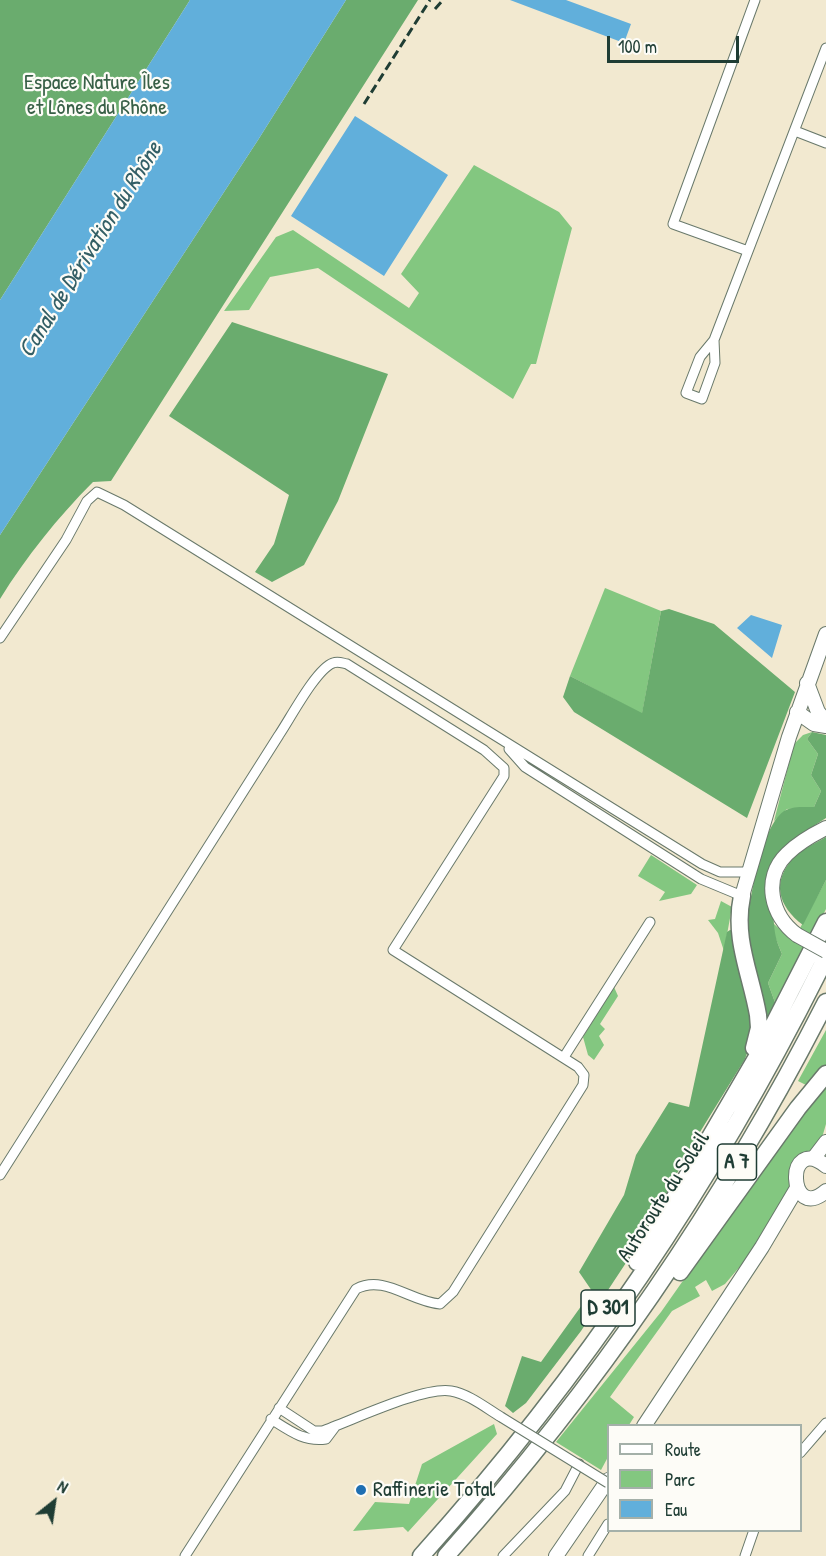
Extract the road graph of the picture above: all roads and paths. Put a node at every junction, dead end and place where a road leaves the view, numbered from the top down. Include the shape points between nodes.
1 (755, 0) edge
2 (826, 48) edge
3 (795, 131) junction
4 (826, 143) edge
5 (748, 252) junction
6 (714, 340) junction
7 (826, 634) edge
8 (0, 638) edge
9 (807, 683) junction
10 (798, 709) junction
11 (821, 721) edge
12 (789, 737) junction
13 (502, 741) junction
14 (826, 828) edge
15 (748, 872) junction
16 (742, 896) junction
17 (650, 922) dead end
18 (826, 922) edge
19 (826, 951) edge
20 (826, 957) edge
21 (826, 1002) edge
22 (564, 1057) junction
23 (826, 1074) edge
24 (733, 1098) junction
25 (826, 1142) edge
26 (820, 1162) edge
27 (0, 1175) edge
28 (816, 1193) edge
29 (637, 1314) junction
30 (550, 1402) junction
31 (279, 1408) junction
32 (271, 1419) junction
33 (826, 1423) edge
34 (645, 1424) edge
35 (335, 1427) junction
36 (802, 1452) edge
37 (579, 1464) junction
38 (607, 1481) edge
39 (607, 1485) edge
40 (607, 1527) edge
41 (753, 1532) edge
42 (185, 1556) edge
43 (421, 1556) edge
44 (446, 1556) edge
45 (503, 1556) edge
46 (556, 1556) edge
47 (588, 1556) edge
48 (745, 1556) edge

1 - 5 street via 673,224
2 - 3 street
3 - 4 street
3 - 5 street
5 - 6 street
6 - 6 street via 700,357 686,393 702,399 716,363
7 - 9 main road
8 - 13 street via 66,540 87,501 97,492 134,511
9 - 10 main road
9 - 11 main road
10 - 11 main road
10 - 12 main road
11 - 12 main road
12 - 15 main road
13 - 15 street via 711,870
13 - 16 street via 525,767 701,879
14 - 19 main road, bridge via 787,853 775,873 772,893 783,921 797,935
15 - 16 main road
16 - 24 highway via 739,937 759,1028 734,1086
17 - 22 street
18 - 24 highway
20 - 30 highway, Autoroute du Soleil / A 7 via 711,1167 636,1283
21 - 29 highway, Autoroute du Soleil / A 7 via 742,1155
22 - 27 street via 393,950 486,806 504,776 504,768 484,750 347,664 331,663 315,681
22 - 31 street via 584,1075 583,1085 453,1292 440,1304 424,1303 382,1285 368,1283 356,1289
23 - 29 highway via 651,1314
24 - 30 highway, D 301
25 - 26 main road
26 - 28 main road via 805,1161 794,1172
28 - 34 main road via 762,1247
29 - 44 highway, Autoroute du Soleil / A 7 via 568,1410
30 - 43 highway, Autoroute du Soleil / A 7
31 - 32 street
31 - 35 street via 314,1431
32 - 35 street via 313,1441 326,1439
32 - 42 street
33 - 36 street
35 - 37 street, bridge via 411,1397 441,1390 467,1396
37 - 38 street, bridge
37 - 45 street via 565,1491
39 - 46 main road
40 - 47 street
41 - 48 street

